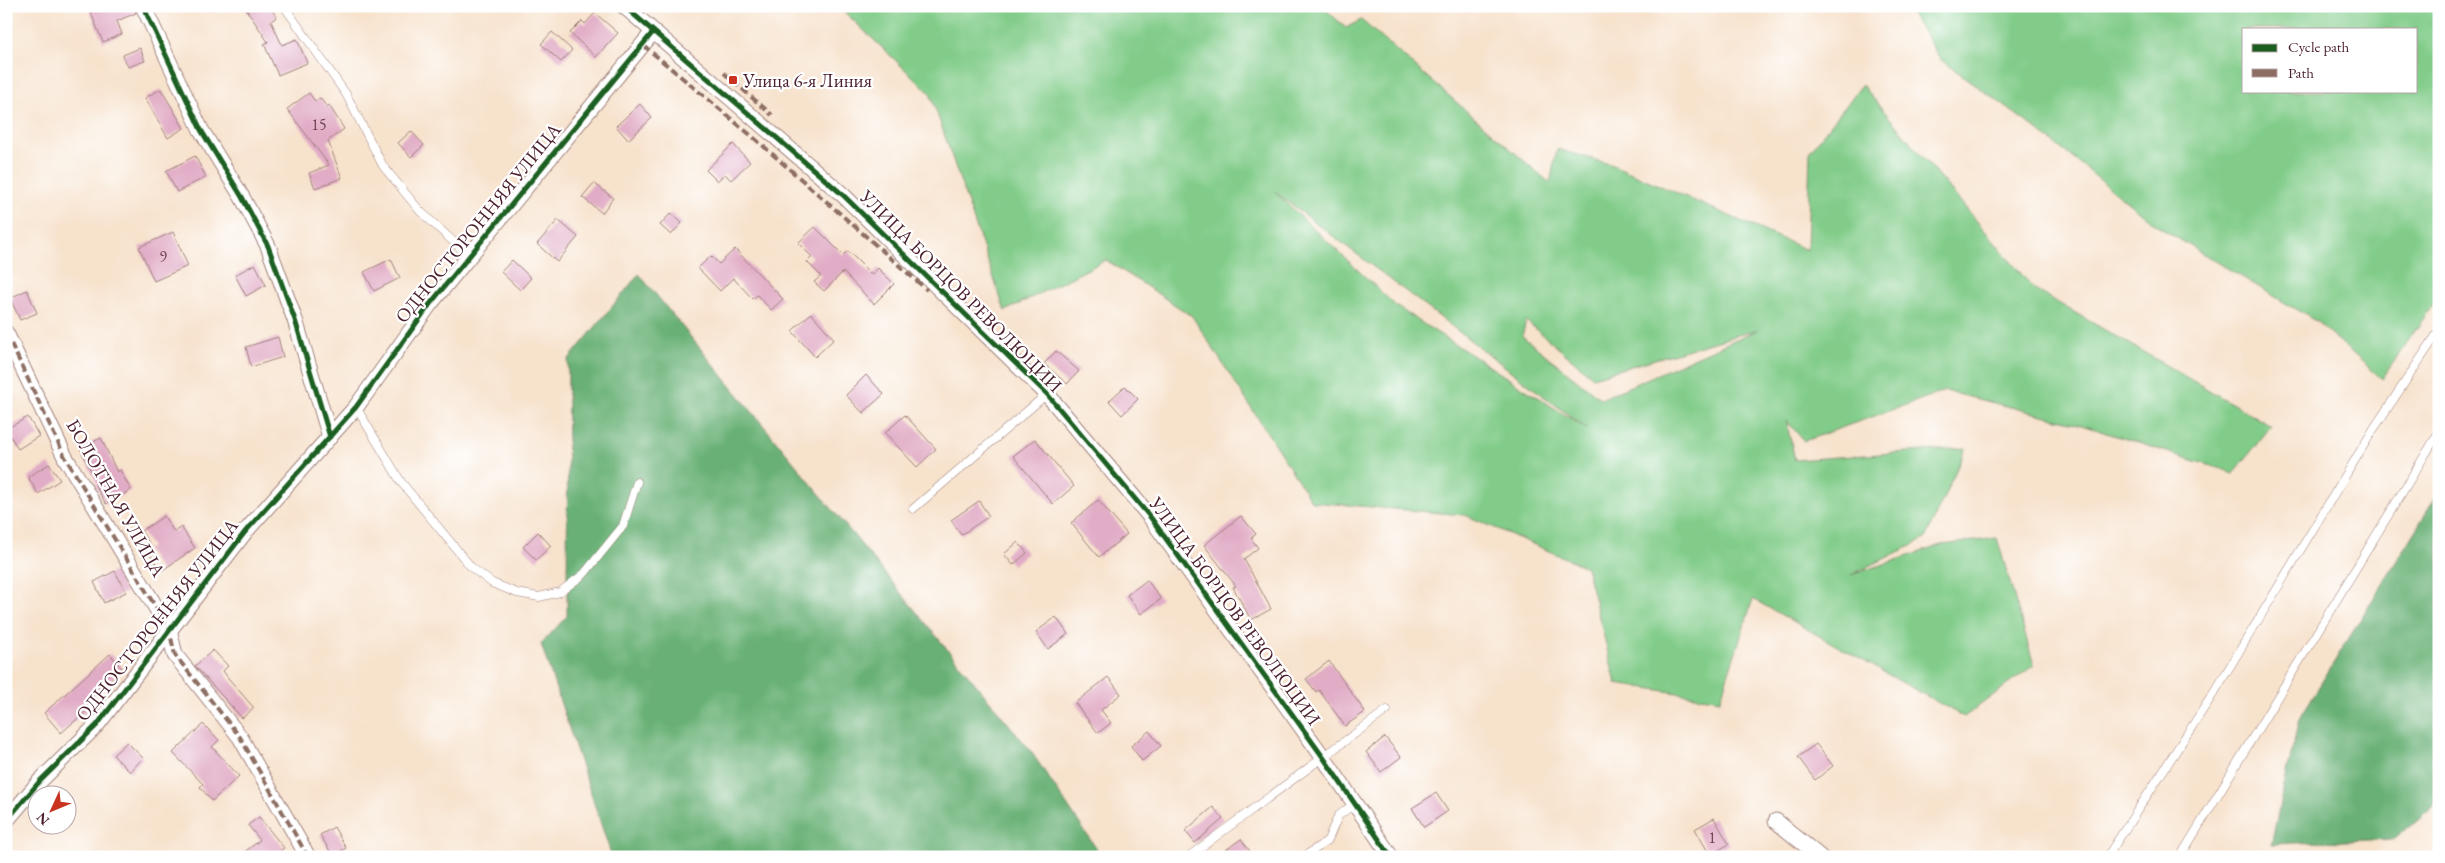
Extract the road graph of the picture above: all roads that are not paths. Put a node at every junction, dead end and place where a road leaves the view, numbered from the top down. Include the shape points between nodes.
1 (142, 6) edge
2 (284, 6) edge
3 (624, 6) edge
4 (653, 32) junction
5 (469, 256) junction
6 (2439, 331) edge
7 (6, 333) edge
8 (1047, 394) junction
9 (356, 407) junction
10 (2439, 432) edge
11 (330, 437) junction
12 (637, 482) dead end
13 (913, 509) dead end
14 (169, 629) junction
15 (1387, 710) dead end
16 (1323, 758) junction
17 (1354, 804) junction
18 (6, 820) edge
19 (1776, 821) dead end
20 (308, 857) edge
21 (1188, 857) edge
22 (1304, 857) edge
23 (1391, 857) edge
24 (1820, 857) edge
25 (2107, 857) edge
26 (2180, 857) edge

1 - 11 street via 201,130 268,246 295,320
2 - 5 lane via 346,94 383,166 420,211
3 - 4 street, УЛИЦА БОРЦОВ РЕВОЛЮЦИИ
4 - 5 street, ОДНОСТОРОННЯЯ УЛИЦА
4 - 8 street, УЛИЦА БОРЦОВ РЕВОЛЮЦИИ via 843,195
5 - 9 street, ОДНОСТОРОННЯЯ УЛИЦА
6 - 25 lane via 2373,430 2217,688
7 - 14 street, БОЛОТНАЯ УЛИЦА via 65,456
8 - 13 lane
8 - 16 street, УЛИЦА БОРЦОВ РЕВОЛЮЦИИ via 1151,518
9 - 11 street, ОДНОСТОРОННЯЯ УЛИЦА
9 - 12 lane via 401,482 471,567 492,583 516,593 539,597 560,592 584,574 623,526
10 - 26 lane
11 - 14 street, ОДНОСТОРОННЯЯ УЛИЦА via 245,532
14 - 18 street, ОДНОСТОРОННЯЯ УЛИЦА via 97,725
14 - 20 street, БОЛОТНАЯ УЛИЦА via 175,654 240,737
15 - 16 lane
16 - 17 street, УЛИЦА БОРЦОВ РЕВОЛЮЦИИ
16 - 21 lane
17 - 22 lane via 1338,816 1328,840
17 - 23 street, УЛИЦА БОРЦОВ РЕВОЛЮЦИИ
19 - 24 street

